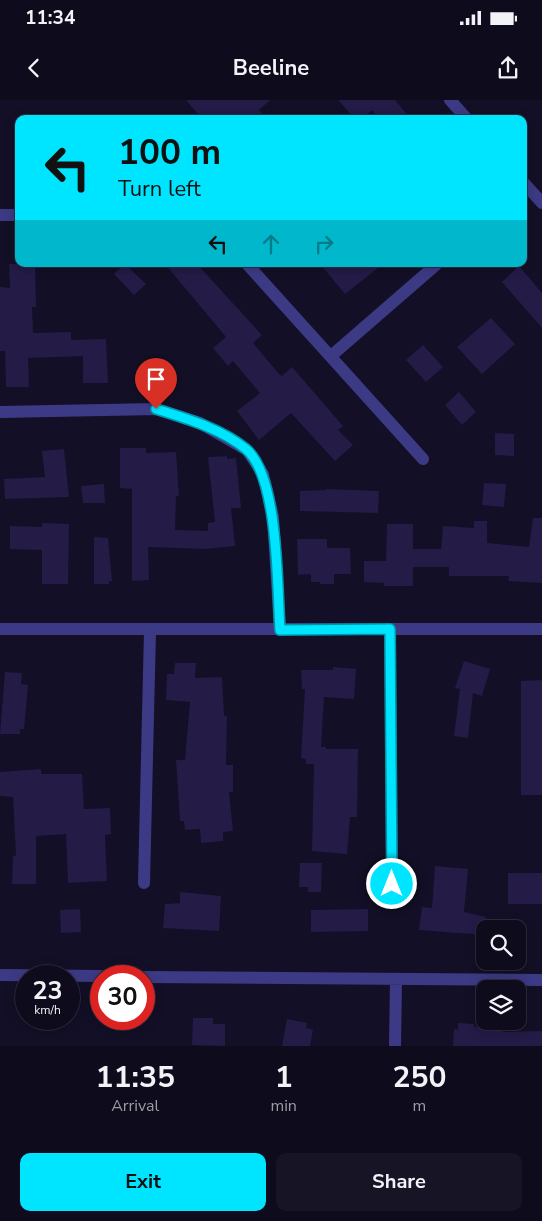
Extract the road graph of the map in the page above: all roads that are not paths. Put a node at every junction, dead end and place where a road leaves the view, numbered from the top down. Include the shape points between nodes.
1 (450, 100) edge
2 (463, 115) edge
3 (527, 187) edge
4 (542, 203) edge
5 (0, 215) edge
6 (15, 215) edge
7 (250, 267) edge
8 (434, 267) edge
9 (330, 356) junction
10 (0, 412) edge
11 (423, 458) dead end
12 (0, 629) edge
13 (390, 629) junction
14 (280, 630) junction
15 (542, 630) edge
16 (150, 631) junction
17 (144, 883) dead end
18 (392, 884) dead end
19 (0, 975) edge
20 (90, 976) edge
21 (155, 977) edge
22 (396, 980) junction
23 (542, 980) edge
24 (395, 1046) edge

1 - 2 street
3 - 4 street
5 - 6 street
7 - 9 street
8 - 9 street
9 - 11 street
10 - 14 street via 156,409 200,422 247,450 263,474 272,517
12 - 16 street
13 - 14 street
13 - 15 street
13 - 18 street
14 - 16 street
16 - 17 street
19 - 20 street
21 - 22 street
22 - 23 street
22 - 24 street

